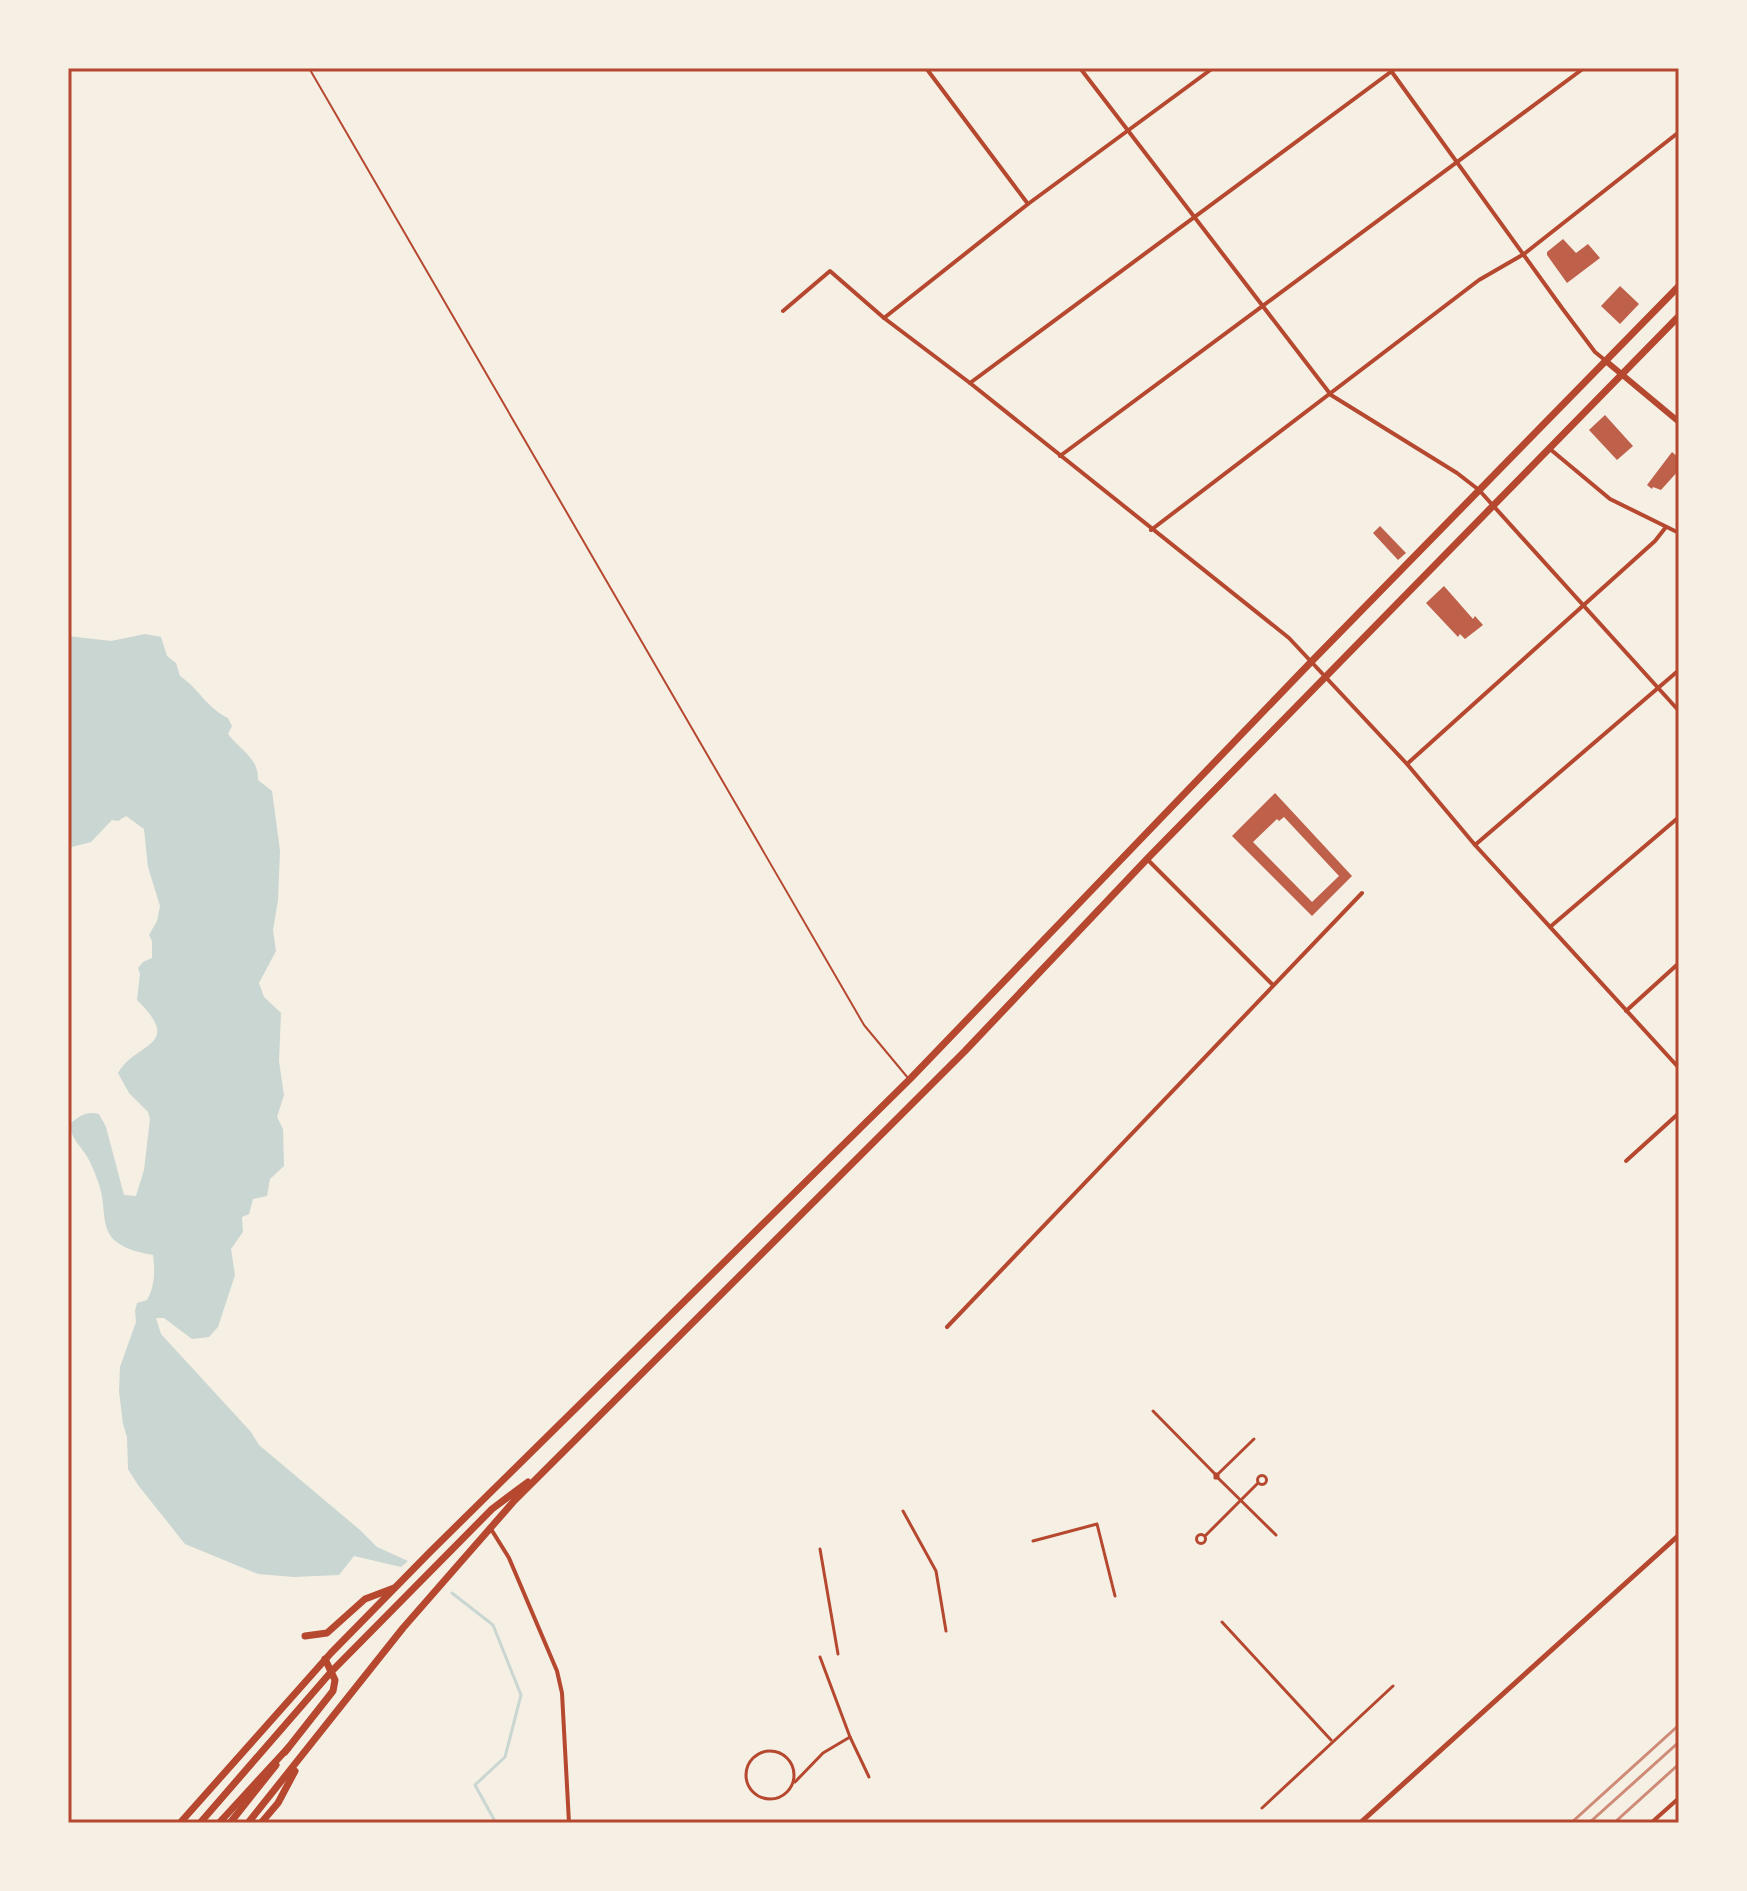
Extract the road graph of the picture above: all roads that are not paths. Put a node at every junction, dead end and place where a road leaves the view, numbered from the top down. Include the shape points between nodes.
1 (309, 68) edge
2 (926, 68) edge
3 (1080, 68) edge
4 (1213, 68) edge
5 (1584, 68) edge
6 (1392, 69) edge
7 (1129, 130) junction
8 (1679, 132) edge
9 (1458, 161) junction
10 (1028, 204) junction
11 (1195, 217) junction
12 (1524, 254) junction
13 (1679, 286) edge
14 (1262, 306) junction
15 (783, 311) dead end
16 (1679, 316) edge
17 (884, 318) junction
18 (1607, 362) junction
19 (1622, 374) junction
20 (970, 383) junction
21 (1330, 394) junction
22 (1679, 422) edge
23 (1550, 449) junction
24 (1060, 456) junction
25 (1479, 490) junction
26 (1493, 505) junction
27 (1666, 527) junction
28 (1151, 530) junction
29 (1679, 533) edge
30 (1583, 604) junction
31 (1311, 662) junction
32 (1679, 670) edge
33 (1325, 677) junction
34 (1659, 689) junction
35 (1679, 711) edge
36 (1407, 764) junction
37 (1679, 817) edge
38 (1475, 845) junction
39 (1147, 859) junction
40 (1362, 893) dead end
41 (1550, 927) junction
42 (1679, 963) edge
43 (1272, 984) junction
44 (1626, 1011) junction
45 (1679, 1068) edge
46 (910, 1079) junction
47 (1679, 1113) edge
48 (1626, 1161) dead end
49 (947, 1327) dead end
50 (1153, 1411) dead end
51 (1254, 1439) dead end
52 (548, 1466) junction
53 (1217, 1476) junction
54 (1258, 1483) dead end
55 (1241, 1500) junction
56 (903, 1511) dead end
57 (490, 1527) junction
58 (1276, 1535) dead end
59 (1679, 1535) edge
60 (1205, 1536) dead end
61 (1033, 1541) dead end
62 (820, 1549) dead end
63 (396, 1588) junction
64 (1115, 1596) dead end
65 (1222, 1622) dead end
66 (946, 1631) dead end
67 (305, 1636) dead end
68 (838, 1654) dead end
69 (820, 1657) dead end
70 (325, 1659) junction
71 (331, 1672) junction
72 (1393, 1686) dead end
73 (850, 1737) junction
74 (1332, 1742) junction
75 (288, 1748) junction
76 (303, 1756) junction
77 (869, 1777) dead end
78 (793, 1784) junction
79 (1679, 1798) edge
80 (1262, 1808) dead end
81 (180, 1823) edge
82 (200, 1823) edge
83 (219, 1823) edge
84 (230, 1823) edge
85 (248, 1823) edge
86 (261, 1823) edge
87 (569, 1823) edge
88 (1360, 1823) edge
89 (1651, 1823) edge

1 - 46 lane via 864,1025
2 - 10 street
3 - 7 street
4 - 7 street
5 - 9 street
6 - 9 street
6 - 11 street
7 - 10 street
7 - 11 street
8 - 12 street
9 - 12 street
9 - 14 street
10 - 17 street
11 - 14 street
11 - 20 street
12 - 18 street
12 - 21 street via 1479,280
13 - 18 highway
14 - 21 street
14 - 24 street
15 - 17 street via 830,271
16 - 19 highway
17 - 20 street
18 - 19 main road
18 - 25 highway
19 - 22 main road
19 - 23 highway
20 - 24 street
21 - 25 street
21 - 28 street
23 - 26 highway
23 - 27 street via 1603,494
24 - 28 street
25 - 26 street
25 - 31 highway
26 - 30 street
26 - 33 highway
27 - 29 street
27 - 30 street
28 - 31 street via 1289,638
30 - 34 street
30 - 36 street
31 - 33 street
31 - 46 highway
32 - 34 street
33 - 36 street
33 - 39 highway
34 - 35 street
34 - 38 street
36 - 38 street
37 - 41 street
38 - 41 street
39 - 43 street
39 - 52 highway via 965,1051
40 - 43 street
41 - 44 street
42 - 44 street
43 - 49 street
44 - 45 street
46 - 63 highway
47 - 48 street
50 - 53 street
51 - 53 street
52 - 57 highway
52 - 71 highway via 492,1509
53 - 55 street
54 - 55 street
55 - 58 street
55 - 60 street
56 - 66 street via 936,1571
57 - 76 highway
57 - 87 street via 509,1558 557,1671
59 - 88 street
61 - 64 street via 1097,1524
62 - 68 street
63 - 67 highway via 365,1599 327,1633
63 - 70 highway
65 - 74 street
69 - 73 street
70 - 71 highway
70 - 81 highway
71 - 75 highway via 331,1696
71 - 82 highway
72 - 74 street
73 - 77 street
73 - 78 street via 823,1753
74 - 80 street
75 - 83 highway
75 - 84 highway
76 - 85 highway
76 - 86 highway
78 - 78 street via 793,1766 779,1752 760,1753 747,1766 748,1785 761,1798 780,1798
79 - 89 street

